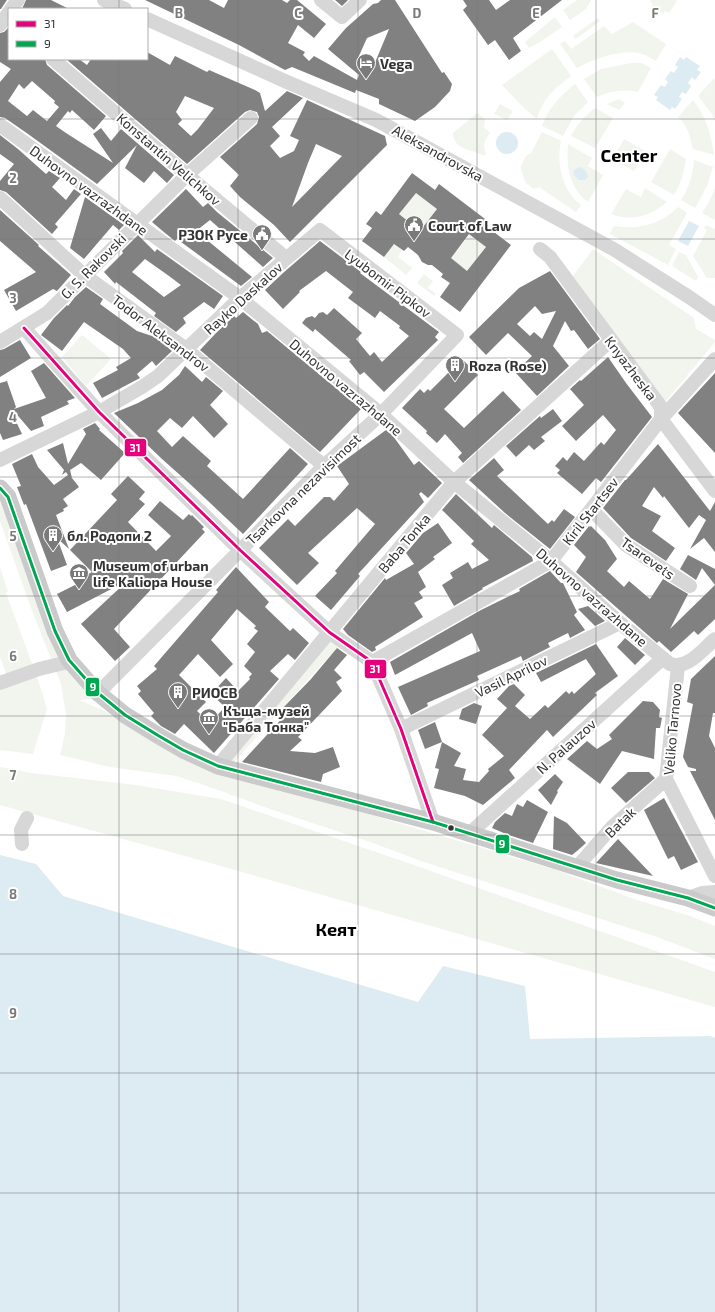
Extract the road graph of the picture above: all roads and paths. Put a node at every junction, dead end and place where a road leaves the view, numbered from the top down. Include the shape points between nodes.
1 (104, 0) edge
2 (321, 0) edge
3 (360, 0) edge
4 (125, 6) edge
5 (148, 19) edge
6 (54, 60) edge
7 (252, 118) dead end
8 (0, 125) edge
9 (187, 175) junction
10 (0, 198) edge
11 (136, 224) junction
12 (320, 230) joint
13 (540, 249) dead end
14 (286, 258) junction
15 (84, 275) junction
16 (240, 298) junction
17 (715, 315) edge
18 (24, 328) junction
19 (457, 335) joint
20 (0, 342) edge
21 (607, 344) junction
22 (186, 349) junction
23 (715, 359) edge
24 (99, 412) junction
25 (380, 414) junction
26 (662, 419) junction
27 (0, 460) edge
28 (324, 466) junction
29 (454, 482) junction
30 (0, 488) edge
31 (715, 491) edge
32 (592, 510) junction
33 (240, 550) junction
34 (551, 561) junction
35 (690, 586) dead end
36 (620, 623) junction
37 (330, 632) junction
38 (715, 639) edge
39 (663, 658) junction
40 (67, 662) junction
41 (372, 662) junction
42 (678, 666) junction
43 (0, 683) edge
44 (98, 693) junction
45 (402, 729) junction
46 (218, 766) junction
47 (666, 780) junction
48 (27, 818) dead end
49 (433, 822) junction
50 (468, 834) junction
51 (22, 844) dead end
52 (576, 868) junction
53 (715, 876) edge
54 (715, 892) edge
55 (688, 898) junction
56 (715, 908) edge

1 - 4 street
2 - 3 street via 342,17
5 - 17 street, Aleksandrovska via 376,120 590,236
6 - 9 street, Konstantin Velichkov
7 - 9 street, G. S. Rakovski
8 - 11 street, Duhovno vazrazhdane
9 - 11 street, G. S. Rakovski
9 - 14 street, Konstantin Velichkov
10 - 15 street, Todor Aleksandrov
11 - 15 street, G. S. Rakovski
11 - 16 street, Duhovno vazrazhdane
12 - 14 street, Rayko Daskalov
12 - 19 street, Lyubomir Pipkov
13 - 21 street, Knyazheska via 550,257
14 - 16 street, Rayko Daskalov
15 - 18 street, G. S. Rakovski via 47,313
15 - 22 street, Todor Aleksandrov
16 - 22 street, Rayko Daskalov
16 - 25 street, Duhovno vazrazhdane
18 - 20 street, G. S. Rakovski
18 - 24 street
19 - 25 street, Tsarkovna nezavisimost
21 - 26 street, Knyazheska via 661,407
21 - 29 street, Baba Tonka
22 - 24 street, Rayko Daskalov via 153,380
22 - 28 street, Todor Aleksandrov
23 - 26 street, Kiril Startsev
24 - 27 street, Rayko Daskalov
24 - 33 street
25 - 28 street, Tsarkovna nezavisimost
25 - 29 street, Duhovno vazrazhdane
26 - 31 street, Knyazheska
26 - 32 street, Kiril Startsev
28 - 33 street, Tsarkovna nezavisimost
29 - 34 street, Duhovno vazrazhdane
29 - 37 street, Baba Tonka
30 - 40 main road via 8,497
32 - 34 street, Kiril Startsev
32 - 35 street, Tsarevets via 626,545
33 - 37 street
33 - 44 street, Tsarkovna nezavisimost
34 - 36 street, Duhovno vazrazhdane
34 - 41 street, Kiril Startsev
36 - 39 street, Duhovno vazrazhdane
36 - 45 street, Vasil Aprilov
37 - 41 street
37 - 46 street, Baba Tonka
38 - 42 street, Veliko Tarnovo via 691,660
39 - 42 street, Duhovno vazrazhdane
39 - 50 street, N. Palauzov
40 - 43 street
40 - 44 main road
41 - 45 street
42 - 47 street, Veliko Tarnovo
44 - 46 main road via 125,715 159,736
45 - 49 street
46 - 49 main road
47 - 52 street, Batak via 612,827
47 - 53 street, Veliko Tarnovo
48 - 51 street via 21,830
49 - 50 main road
50 - 52 main road
52 - 55 main road
54 - 55 street
55 - 56 main road

